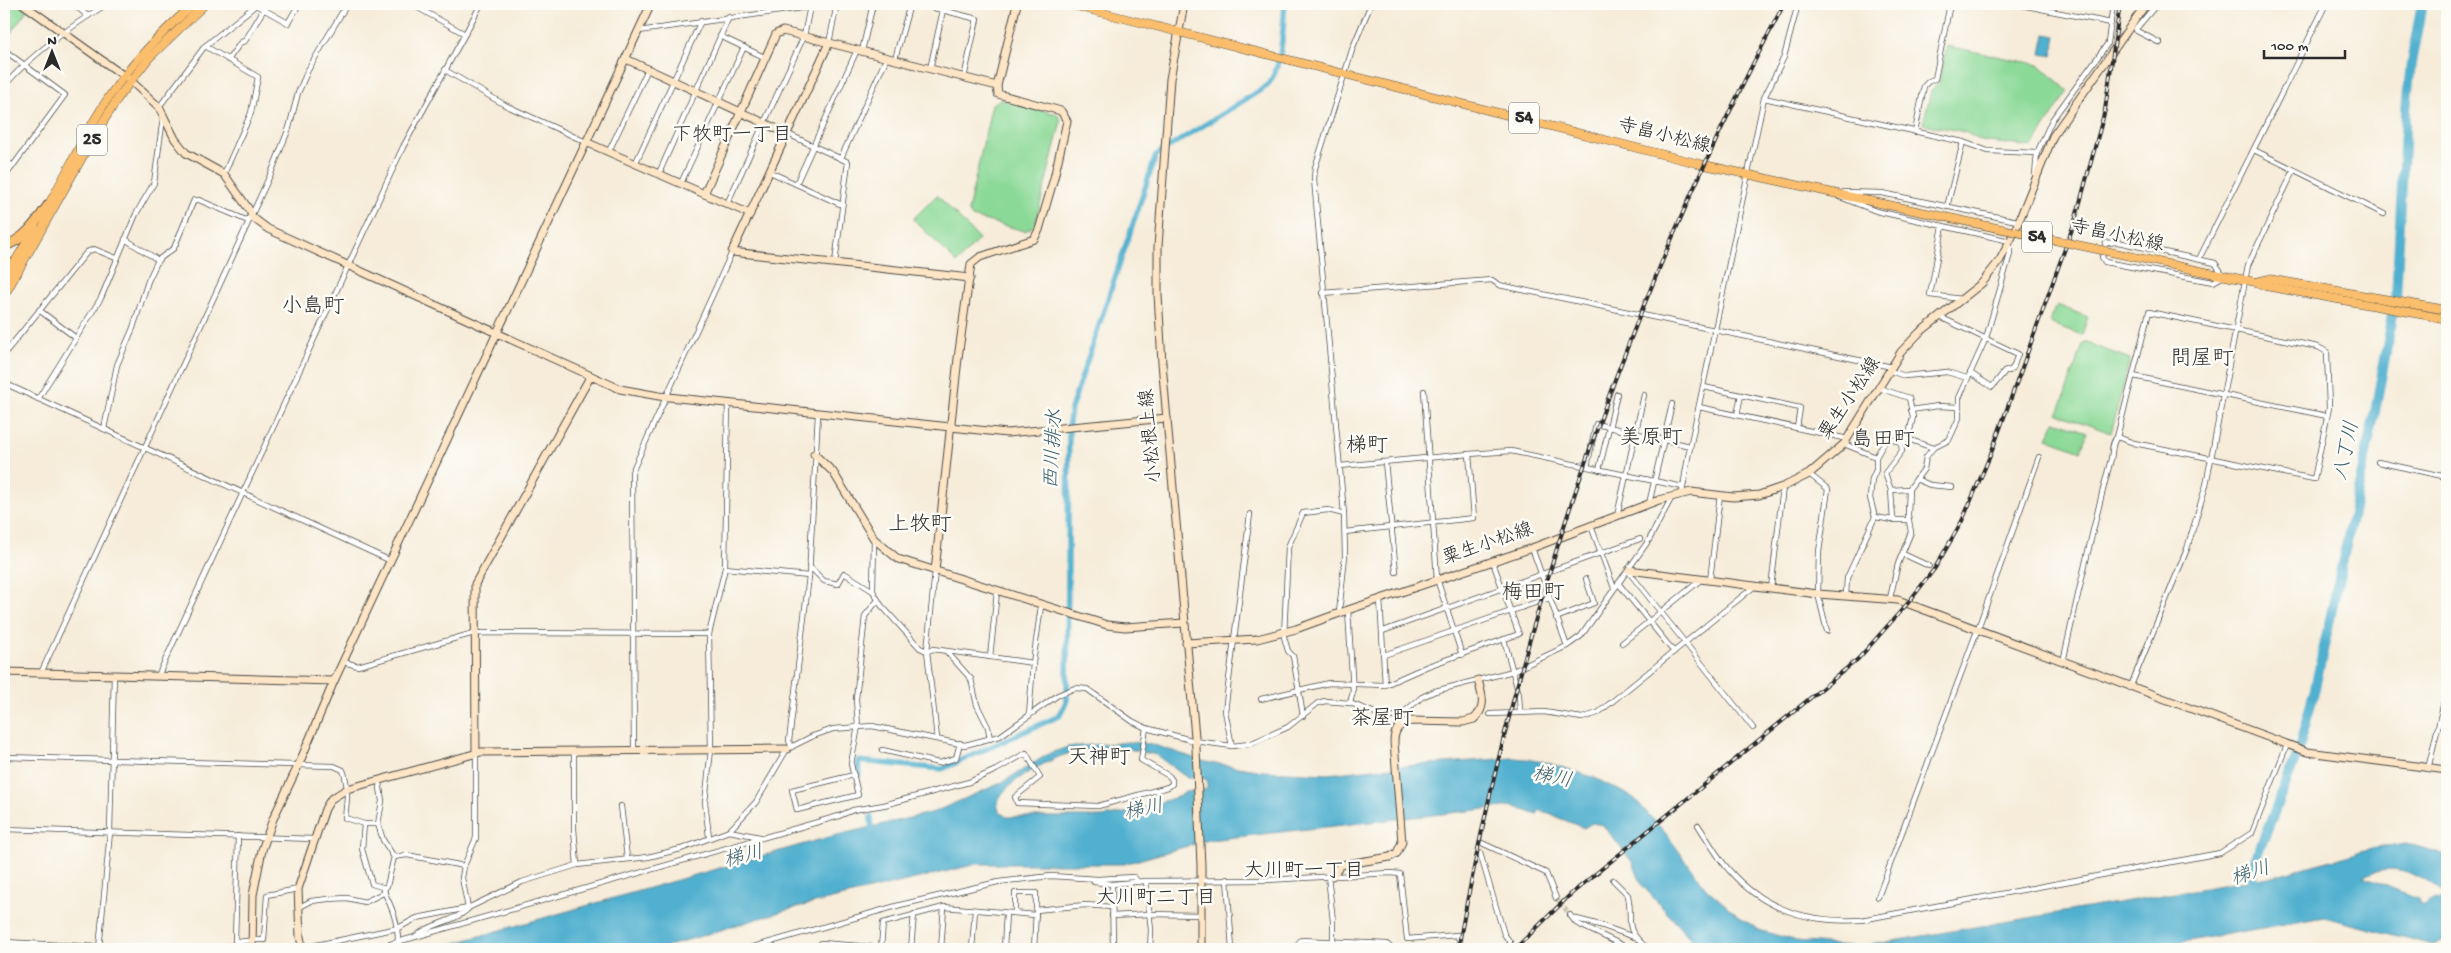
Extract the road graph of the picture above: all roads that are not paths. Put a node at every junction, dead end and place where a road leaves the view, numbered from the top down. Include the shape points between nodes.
1 (23, 4) edge
2 (73, 4) edge
3 (107, 4) edge
4 (194, 4) edge
5 (205, 4) edge
6 (299, 4) edge
7 (347, 4) edge
8 (411, 4) edge
9 (482, 4) edge
10 (651, 4) edge
11 (830, 4) edge
12 (837, 4) edge
13 (873, 4) edge
14 (910, 4) edge
15 (919, 4) edge
16 (941, 4) edge
17 (1017, 4) edge
18 (1068, 4) edge
19 (1184, 4) edge
20 (1372, 4) edge
21 (1798, 4) edge
22 (1950, 4) edge
23 (2016, 4) edge
24 (2113, 4) edge
25 (2146, 4) edge
26 (2157, 4) edge
27 (2326, 4) edge
28 (810, 6) junction
29 (2041, 6) edge
30 (264, 9) junction
31 (942, 10) junction
32 (88, 16) junction
33 (729, 17) junction
34 (700, 21) junction
35 (2111, 23) junction
36 (639, 31) junction
37 (1178, 31) junction
38 (66, 33) junction
39 (465, 34) junction
40 (720, 36) junction
41 (804, 36) junction
42 (829, 42) junction
43 (2160, 43) dead end
44 (205, 46) junction
45 (744, 47) junction
46 (4, 50) edge
47 (860, 50) junction
48 (766, 58) junction
49 (891, 58) junction
50 (626, 59) junction
51 (228, 60) junction
52 (25, 65) junction
53 (648, 69) junction
54 (930, 69) junction
55 (445, 70) junction
56 (1345, 74) junction
57 (128, 78) junction
58 (964, 78) junction
59 (674, 81) junction
60 (997, 86) junction
61 (4, 87) edge
62 (696, 91) junction
63 (1764, 98) junction
64 (719, 102) junction
65 (159, 107) junction
66 (742, 112) junction
67 (163, 118) junction
68 (764, 123) junction
69 (1915, 132) junction
70 (788, 134) junction
71 (586, 142) junction
72 (1964, 142) junction
73 (814, 146) junction
74 (609, 150) junction
75 (2254, 150) junction
76 (2037, 152) junction
77 (841, 158) junction
78 (4, 159) edge
79 (636, 162) junction
80 (13, 166) junction
81 (2294, 170) junction
82 (770, 172) junction
83 (659, 173) junction
84 (224, 174) junction
85 (1749, 175) junction
86 (2035, 175) junction
87 (4, 178) edge
88 (681, 183) junction
89 (796, 184) junction
90 (704, 194) junction
91 (1838, 194) junction
92 (49, 204) junction
93 (727, 204) junction
94 (842, 205) junction
95 (1947, 207) junction
96 (750, 214) junction
97 (2384, 214) dead end
98 (252, 217) junction
99 (2017, 221) junction
100 (1943, 226) junction
101 (125, 239) junction
102 (2010, 240) junction
103 (4, 246) edge
104 (732, 252) junction
105 (116, 258) junction
106 (4, 260) edge
107 (158, 260) junction
108 (2200, 260) junction
109 (835, 263) junction
110 (348, 265) junction
111 (14, 269) junction
112 (2224, 276) junction
113 (4, 278) edge
114 (970, 278) junction
115 (2246, 280) junction
116 (1323, 293) junction
117 (2336, 294) junction
118 (4, 296) edge
119 (1962, 299) junction
120 (2445, 309) edge
121 (39, 310) junction
122 (1940, 316) junction
123 (2444, 318) edge
124 (1716, 330) junction
125 (2236, 330) junction
126 (496, 334) junction
127 (76, 338) junction
128 (1986, 338) junction
129 (4, 354) edge
130 (1891, 369) junction
131 (1970, 372) junction
132 (590, 376) junction
133 (2133, 376) junction
134 (1967, 378) junction
135 (4, 385) edge
136 (1704, 387) junction
137 (1879, 388) junction
138 (1424, 391) dead end
139 (1617, 394) dead end
140 (1644, 395) dead end
141 (1741, 395) junction
142 (2224, 395) junction
143 (666, 397) junction
144 (38, 399) junction
145 (728, 404) junction
146 (1672, 404) dead end
147 (1700, 407) junction
148 (1959, 407) junction
149 (1911, 410) junction
150 (818, 414) junction
151 (1738, 415) junction
152 (2327, 416) junction
153 (1167, 418) junction
154 (950, 428) junction
155 (1609, 428) junction
156 (1797, 428) junction
157 (104, 429) junction
158 (1635, 434) junction
159 (2117, 437) junction
160 (1908, 439) junction
161 (1664, 440) junction
162 (1846, 441) junction
163 (1900, 442) junction
164 (1690, 446) junction
165 (144, 447) junction
166 (1933, 448) junction
167 (814, 454) junction
168 (1469, 454) junction
169 (1428, 457) junction
170 (1876, 457) junction
171 (2039, 457) dead end
172 (2210, 459) junction
173 (1385, 462) junction
174 (2378, 462) dead end
175 (1340, 466) junction
176 (1587, 467) junction
177 (1599, 470) junction
178 (1809, 474) junction
179 (1626, 475) junction
180 (2447, 477) edge
181 (1916, 480) junction
182 (1654, 481) junction
183 (1783, 487) junction
184 (1952, 487) dead end
185 (1909, 489) junction
186 (1683, 490) junction
187 (1892, 490) junction
188 (243, 493) junction
189 (1720, 495) junction
190 (1672, 497) junction
191 (1649, 504) junction
192 (1250, 514) dead end
193 (1344, 514) junction
194 (1617, 516) junction
195 (1875, 517) junction
196 (1893, 520) junction
197 (1909, 520) junction
198 (1434, 523) junction
199 (1392, 526) junction
200 (1591, 526) junction
201 (1345, 532) junction
202 (874, 539) junction
203 (1640, 539) dead end
204 (1532, 548) junction
205 (1601, 554) junction
206 (1903, 554) junction
207 (1492, 560) junction
208 (392, 561) junction
209 (809, 566) junction
210 (1929, 566) dead end
211 (725, 568) junction
212 (935, 571) junction
213 (1628, 571) junction
214 (1396, 572) dead end
215 (1541, 574) junction
216 (808, 576) junction
217 (1437, 579) junction
218 (1586, 579) dead end
219 (1702, 579) junction
220 (1710, 580) junction
221 (1618, 583) junction
222 (1755, 586) junction
223 (1502, 587) junction
224 (1614, 588) junction
225 (1771, 588) junction
226 (873, 592) junction
227 (997, 592) junction
228 (1818, 594) junction
229 (1846, 595) junction
230 (1549, 598) junction
231 (1890, 598) junction
232 (1380, 599) junction
233 (878, 600) junction
234 (1041, 606) junction
235 (1446, 608) junction
236 (1348, 610) junction
237 (1510, 610) junction
238 (1339, 613) junction
239 (1660, 613) junction
240 (1556, 618) junction
241 (1650, 622) junction
242 (1184, 623) junction
243 (1978, 629) junction
244 (1453, 630) junction
245 (1383, 631) junction
246 (1826, 631) dead end
247 (474, 633) junction
248 (1284, 633) junction
249 (633, 634) junction
250 (709, 634) junction
251 (1504, 639) junction
252 (1234, 640) junction
253 (1186, 643) junction
254 (1622, 643) dead end
255 (1684, 643) junction
256 (1567, 646) junction
257 (927, 651) junction
258 (946, 651) junction
259 (1674, 652) junction
260 (1384, 655) junction
261 (1462, 655) junction
262 (990, 657) junction
263 (344, 662) junction
264 (2063, 662) junction
265 (1033, 663) junction
266 (1512, 671) junction
267 (4, 672) edge
268 (41, 673) junction
269 (114, 674) junction
270 (158, 676) junction
271 (1478, 680) junction
272 (334, 681) junction
273 (1352, 683) junction
274 (1385, 685) junction
275 (2130, 688) junction
276 (2447, 689) edge
277 (1299, 690) junction
278 (1262, 699) dead end
279 (1350, 703) junction
280 (1520, 712) junction
281 (1490, 714) dead end
282 (1029, 716) junction
283 (1303, 716) junction
284 (858, 726) junction
285 (1146, 728) junction
286 (1753, 728) dead end
287 (937, 738) junction
288 (990, 740) junction
289 (960, 743) junction
290 (1195, 745) junction
291 (1232, 746) junction
292 (2288, 746) junction
293 (789, 748) junction
294 (634, 750) junction
295 (711, 750) junction
296 (882, 750) dead end
297 (574, 751) junction
298 (476, 753) junction
299 (4, 757) edge
300 (111, 760) junction
301 (299, 764) junction
302 (2428, 769) junction
303 (2447, 770) edge
304 (854, 776) junction
305 (379, 780) junction
306 (347, 789) junction
307 (621, 806) dead end
308 (364, 824) junction
309 (378, 824) junction
310 (1698, 826) dead end
311 (4, 829) edge
312 (729, 831) junction
313 (110, 832) junction
314 (238, 836) junction
315 (266, 837) junction
316 (710, 837) junction
317 (761, 837) junction
318 (314, 839) junction
319 (1482, 843) dead end
320 (1480, 853) dead end
321 (394, 857) junction
322 (627, 858) junction
323 (577, 865) junction
324 (464, 866) junction
325 (1330, 876) junction
326 (1087, 878) junction
327 (1227, 879) junction
328 (1201, 880) junction
329 (1613, 880) dead end
330 (1146, 881) junction
331 (1138, 882) junction
332 (1112, 884) junction
333 (298, 889) junction
334 (385, 890) junction
335 (1878, 897) dead end
336 (1556, 898) tunnel mouth
337 (944, 907) junction
338 (1112, 907) junction
339 (298, 908) junction
340 (468, 908) junction
341 (975, 910) junction
342 (1036, 912) junction
343 (1006, 913) junction
344 (1015, 913) junction
345 (914, 914) junction
346 (1150, 914) junction
347 (1201, 915) junction
348 (1112, 916) junction
349 (398, 928) junction
350 (415, 937) junction
351 (1634, 937) junction
352 (256, 940) dead end
353 (247, 941) dead end
354 (1332, 941) junction
355 (4, 942) edge
356 (398, 942) junction
357 (1510, 942) tunnel mouth
358 (850, 947) edge
359 (99, 948) edge
360 (303, 948) edge
361 (820, 948) edge
362 (873, 948) edge
363 (881, 948) junction
364 (252, 949) edge
365 (372, 949) edge
366 (746, 949) edge
367 (798, 949) edge
368 (900, 949) edge
369 (910, 949) edge
370 (941, 949) edge
371 (972, 949) edge
372 (1004, 949) edge
373 (1034, 949) edge
374 (1113, 949) edge
375 (1150, 949) edge
376 (1201, 949) edge
377 (1232, 949) edge
378 (1297, 949) edge
379 (1392, 949) edge
380 (1463, 949) edge
381 (1625, 949) edge
382 (1648, 949) edge

1 - 38 street
2 - 32 street
3 - 32 street
4 - 57 main road, 25 via 168,28
5 - 57 main road, 25
6 - 30 street via 288,23
7 - 98 street via 308,70 289,128
8 - 39 street
9 - 39 street
10 - 36 street
11 - 28 street
12 - 42 street
13 - 47 street
14 - 49 street
15 - 31 street
16 - 31 street
17 - 60 street
18 - 37 main road, 寺畠小松線 / 54
19 - 37 street, 小松根上線
20 - 56 street
21 - 63 street via 1784,57
22 - 69 street via 1935,79 1924,86
23 - 29 street
24 - 35 street
25 - 86 street, 粟生小松線 via 2064,118
26 - 43 street via 2135,30
27 - 75 street
28 - 33 street
28 - 41 street
29 - 35 street
30 - 44 street via 256,5
30 - 51 street via 245,41 240,42
31 - 54 street
31 - 58 street via 977,19
32 - 38 street
33 - 34 street
33 - 40 street
34 - 36 street
34 - 59 street
35 - 76 street via 2108,43 2052,120
36 - 50 street
37 - 56 main road, 寺畠小松線 / 54
37 - 153 street, 小松根上線 via 1170,78 1158,247
38 - 52 street
38 - 57 street
39 - 55 street
40 - 45 street
40 - 62 street
41 - 42 street
41 - 48 street via 783,31 776,34
41 - 68 street
42 - 47 street
42 - 70 street
44 - 51 street
44 - 65 street
45 - 48 street
45 - 64 street
46 - 52 street
47 - 49 street
47 - 73 street
48 - 66 street
49 - 54 street
49 - 77 street
50 - 53 street
50 - 71 street
51 - 84 street via 258,77 251,113
52 - 61 street
52 - 80 street via 65,95
53 - 59 street
53 - 74 street
54 - 58 street
55 - 71 street via 505,105
55 - 110 street via 403,147
56 - 85 main road, 寺畠小松線 / 54
56 - 116 street via 1314,174
57 - 65 street
57 - 92 main road, 25 via 87,133
57 - 111 main road, 25
58 - 60 street
59 - 62 street
59 - 79 street
60 - 114 street via 998,94 1061,111 1067,120 1039,230 1034,238 980,257 971,264
62 - 64 street
62 - 83 street
63 - 69 street
63 - 85 street
64 - 66 street
64 - 88 street
65 - 67 street
66 - 68 street
66 - 90 street
67 - 84 street via 186,152
67 - 101 street via 154,183
68 - 70 street
68 - 93 street
69 - 72 street
70 - 73 street
70 - 82 street
71 - 74 street
71 - 126 street
72 - 76 street via 1988,152
72 - 95 street
73 - 77 street
73 - 89 street
74 - 79 street
75 - 81 street
75 - 108 street
76 - 86 street
77 - 94 street via 848,162
78 - 80 street
79 - 83 street
80 - 87 street
81 - 97 street
81 - 115 street via 2248,265
82 - 89 street
82 - 96 street
83 - 88 street
84 - 98 street
85 - 91 main road, 寺畠小松線 / 54
85 - 124 street
86 - 99 street, 粟生小松線
88 - 90 street
89 - 94 street
90 - 93 street
91 - 95 street via 1882,193
91 - 100 street via 1876,211
91 - 112 main road, 寺畠小松線 / 54, bridge
92 - 103 highway via 27,232
92 - 111 main road, 25
93 - 96 street
94 - 109 street
95 - 99 street
96 - 104 street
98 - 107 street via 246,220 194,200 174,248
98 - 110 street via 268,228
98 - 165 street
99 - 102 street, 粟生小松線
100 - 102 street
100 - 119 street via 1930,295
101 - 105 street
101 - 107 street
102 - 119 street, 粟生小松線 via 2000,260 1982,283
102 - 128 street via 2010,254
104 - 109 street
104 - 143 street
105 - 121 street via 94,249 87,252
105 - 127 street via 100,298
106 - 111 highway
107 - 157 street via 117,365
108 - 112 street via 2215,263
108 - 112 street via 2118,242 2106,243 2102,257 2105,262 2213,282
109 - 114 street
110 - 126 street
110 - 188 street
111 - 113 highway
111 - 118 main road, 25
112 - 115 main road, 寺畠小松線 / 54
114 - 154 street
115 - 117 main road, 寺畠小松線 / 54 via 2269,279
115 - 125 street
116 - 124 street via 1492,280 1498,284
116 - 175 street
117 - 120 main road, 寺畠小松線 / 54
117 - 123 main road, 寺畠小松線 / 54
119 - 122 street, 粟生小松線
121 - 127 street
121 - 129 street
122 - 128 street
122 - 130 street, 粟生小松線 via 1901,352
124 - 130 street
124 - 136 street
125 - 133 street via 2149,312
125 - 142 street
125 - 152 street via 2318,347 2327,352
126 - 132 street
126 - 208 street
127 - 144 street
128 - 131 street
128 - 131 street via 2018,354 2017,360 2013,368 2006,370 1992,387
130 - 134 street via 1905,376 1947,372
130 - 137 street, 粟生小松線
131 - 134 street
132 - 143 street via 620,389
132 - 247 street via 476,584
133 - 142 street
133 - 159 street
134 - 148 street
135 - 144 street
136 - 141 street
136 - 147 street
137 - 149 street via 1908,398
137 - 162 street, 粟生小松線
138 - 169 street
139 - 155 street
140 - 158 street
141 - 151 street
141 - 156 street via 1800,408
142 - 152 street
142 - 172 street
143 - 145 street
143 - 249 street via 632,472
144 - 157 street
145 - 150 street
145 - 211 street
146 - 161 street
147 - 151 street
147 - 164 street
148 - 149 street
148 - 166 street via 1959,418 1950,440
149 - 160 street via 1913,417
150 - 154 street
150 - 167 street
151 - 156 street
152 - 172 street via 2314,480
153 - 154 street via 1007,433
153 - 242 street, 小松根上線
154 - 212 street
155 - 158 street
155 - 176 street via 1596,424
155 - 177 street
156 - 162 street
157 - 165 street
158 - 161 street
158 - 179 street
159 - 172 street
159 - 264 street via 2102,487
160 - 163 street
160 - 166 street
161 - 164 street
161 - 182 street
162 - 170 street
162 - 178 street, 粟生小松線
163 - 170 street via 1887,438
163 - 187 street via 1902,450 1885,473
164 - 186 street
165 - 188 street
165 - 268 street
166 - 181 street
167 - 202 street via 833,472
167 - 209 street
168 - 169 street
168 - 176 street via 1511,451
168 - 198 street via 1474,518
169 - 173 street
169 - 198 street
170 - 195 street via 1870,498
171 - 243 street
172 - 275 street via 2206,485 2186,549
173 - 175 street
173 - 199 street
174 - 180 street
175 - 193 street
176 - 177 street
177 - 179 street
178 - 183 street, 粟生小松線
178 - 228 street via 1828,489 1819,552
179 - 182 street
179 - 194 street
181 - 184 street
181 - 185 street
182 - 186 street
182 - 191 street
183 - 189 street, 粟生小松線 via 1759,495
183 - 225 street
185 - 187 street
185 - 197 street
186 - 189 street, 粟生小松線
186 - 190 street, 粟生小松線
187 - 196 street
188 - 208 street
188 - 270 street
189 - 220 street
190 - 191 street, 粟生小松線
190 - 213 street
191 - 194 street, 粟生小松線
192 - 252 street
193 - 201 street
193 - 248 street via 1328,510 1303,513 1288,547
194 - 200 street, 粟生小松線
195 - 196 street
195 - 229 street via 1847,578
196 - 197 street
197 - 206 street via 1911,532
198 - 199 street
198 - 217 street
199 - 201 street
199 - 214 street
200 - 204 street, 粟生小松線
200 - 205 street
201 - 238 street
202 - 212 street via 898,559
202 - 226 street
203 - 205 street
204 - 207 street, 粟生小松線
204 - 215 street
205 - 215 street
205 - 224 street
206 - 210 street
206 - 231 street
207 - 217 street, 粟生小松線
207 - 223 street
208 - 263 street
209 - 216 street
209 - 226 street via 824,580 838,584 844,573
211 - 216 street
211 - 250 street
212 - 227 street
212 - 257 street
213 - 219 street
213 - 221 street
213 - 239 street
215 - 223 street
215 - 230 street
216 - 293 street
217 - 232 street, 粟生小松線
217 - 235 street
218 - 240 street via 1594,603
219 - 220 street
219 - 239 street
220 - 222 street
221 - 224 street
221 - 241 street
222 - 225 street
222 - 255 street
223 - 235 street
223 - 237 street
224 - 256 street via 1581,636
225 - 228 street
226 - 233 street
227 - 234 street
227 - 262 street
228 - 229 street
228 - 246 street
229 - 231 street
230 - 237 street
230 - 240 street
231 - 243 street
232 - 236 street, 粟生小松線
232 - 245 street
233 - 257 street via 920,648
233 - 284 street via 865,616 856,699
234 - 242 street via 1125,628
234 - 265 street
235 - 244 street
235 - 245 street
236 - 238 street, 粟生小松線
236 - 273 street
237 - 244 street
237 - 251 street via 1518,634
238 - 248 street, 粟生小松線
239 - 241 street
239 - 255 street
240 - 256 street
241 - 254 street
241 - 259 street
242 - 253 street, 小松根上線
243 - 264 street
243 - 335 street
244 - 260 street
244 - 261 street
245 - 260 street
247 - 249 street
247 - 263 street via 358,666
247 - 298 street
248 - 252 street, 粟生小松線 via 1256,640
248 - 277 street
249 - 250 street
249 - 294 street
250 - 295 street
251 - 261 street
251 - 266 street
252 - 253 street, 粟生小松線
252 - 291 street via 1225,711
253 - 290 street, 小松根上線
255 - 259 street
255 - 286 street
256 - 266 street
257 - 258 street
257 - 287 street
258 - 262 street
258 - 288 street via 971,679
259 - 280 street via 1598,713 1582,718
260 - 274 street
261 - 274 street
262 - 265 street
263 - 272 street
264 - 275 street
265 - 282 street
266 - 271 street
266 - 280 street
267 - 268 street
268 - 269 street
269 - 270 street
269 - 300 street
270 - 272 street
271 - 279 street via 1435,691 1392,717
271 - 325 street via 1483,707 1474,719 1463,722 1411,721 1396,730 1394,742 1402,839 1397,853 1390,857 1341,864
272 - 301 street
273 - 274 street
273 - 277 street via 1329,683
273 - 279 street
275 - 292 street
276 - 302 street
277 - 278 street
277 - 283 street
279 - 283 street via 1325,701
280 - 281 street
282 - 285 street via 1058,695 1071,689 1087,689
282 - 288 street
283 - 291 street via 1288,727 1250,744
284 - 287 street
284 - 293 street via 833,729
284 - 304 street via 851,764
285 - 290 street
285 - 317 street via 1141,760 1169,776 1172,784 1168,787 1098,806 1017,803 1015,797 1018,793 1040,777 1026,753 969,782 853,810
287 - 289 street
288 - 289 street
289 - 296 street via 956,758 939,763
290 - 291 street
290 - 328 street, 小松根上線
292 - 302 street via 2308,752
292 - 310 street via 2252,833 2220,853 1860,920 1822,920 1769,903 1748,890 1732,874
293 - 295 street
293 - 312 street via 756,802
294 - 295 street
294 - 297 street
295 - 316 street via 705,802
297 - 298 street
297 - 323 street
298 - 305 street
298 - 324 street via 476,838
299 - 300 street
300 - 301 street
300 - 313 street
301 - 306 street via 334,766 343,770
301 - 315 street
302 - 303 street
304 - 304 street via 858,795 797,810 792,790
305 - 306 street
305 - 309 street via 382,801
306 - 308 street via 345,818
306 - 318 street via 331,799
307 - 322 street
308 - 309 street
308 - 334 street via 362,849 372,884
309 - 321 street
311 - 313 street
312 - 316 street
312 - 317 street
313 - 314 street
313 - 359 street
314 - 315 street
314 - 353 street via 235,941
315 - 318 street
315 - 364 street via 253,895
316 - 322 street via 681,849
317 - 350 street
318 - 333 street
319 - 336 street via 1546,873
320 - 357 street via 1504,934
321 - 324 street via 407,855
321 - 334 street
322 - 323 street
323 - 340 street via 522,882
324 - 340 street via 462,878
325 - 327 street
325 - 354 street
325 - 380 street via 1400,874 1407,939 1457,935
326 - 331 street via 1134,877
326 - 332 street
326 - 366 street via 1051,876 961,889
327 - 328 street
327 - 377 street
328 - 330 street
328 - 347 street, 小松根上線
329 - 351 street via 1628,895 1630,927
330 - 331 street
330 - 346 street
331 - 332 street
332 - 338 street
333 - 339 street
333 - 352 street via 267,895 264,940
334 - 339 street via 365,902 347,898 328,899 310,901
334 - 349 street
337 - 341 street
337 - 345 street
337 - 370 street
338 - 342 street via 1085,904
338 - 348 street
339 - 360 street
340 - 349 street via 417,918
340 - 350 street via 461,916 421,931
341 - 343 street
341 - 371 street
342 - 344 street
342 - 344 street via 1036,893 1015,893
342 - 373 street
343 - 344 street
343 - 372 street
345 - 363 street via 883,922
345 - 369 street
346 - 347 street
346 - 348 street
346 - 375 street
347 - 376 street, 小松根上線
348 - 374 street
349 - 356 street
349 - 360 street
350 - 356 street
351 - 381 street via 1571,917 1576,923
351 - 382 street
354 - 378 street via 1302,940
354 - 379 street via 1387,944
355 - 359 street
356 - 365 street
358 - 361 street via 821,943
358 - 362 street
361 - 367 street
362 - 363 street
363 - 368 street

